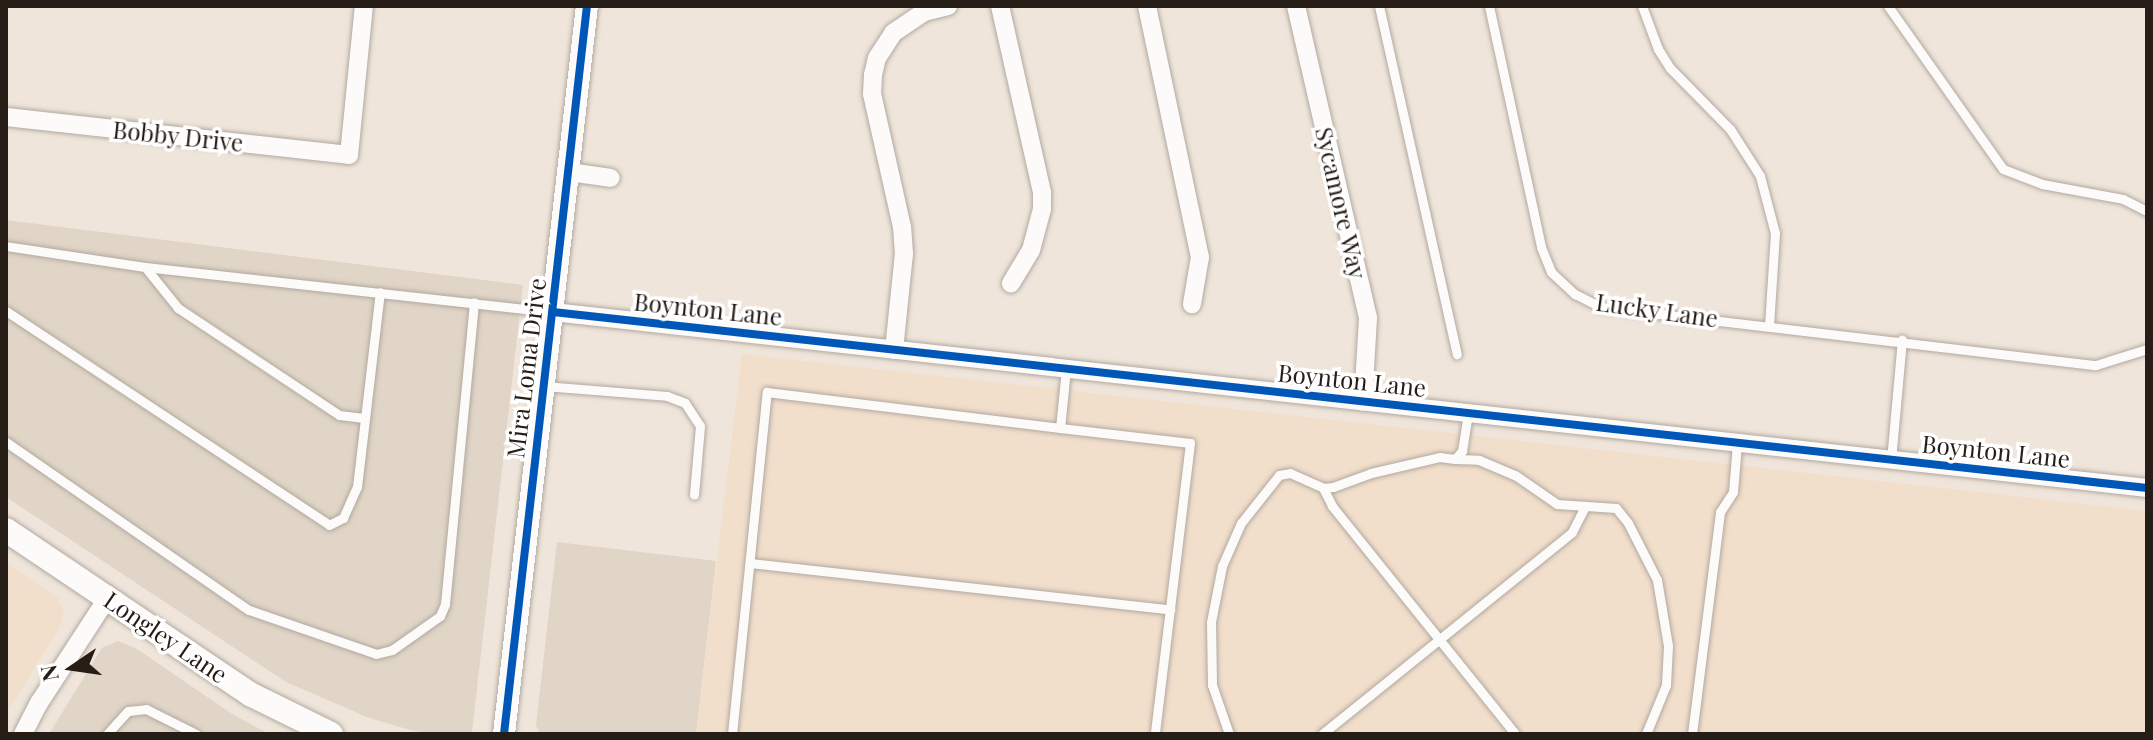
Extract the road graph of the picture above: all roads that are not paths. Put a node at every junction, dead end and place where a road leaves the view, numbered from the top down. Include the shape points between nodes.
1 (364, 6) edge
2 (587, 6) edge
3 (948, 6) edge
4 (1000, 6) edge
5 (1147, 6) edge
6 (1296, 6) edge
7 (1379, 6) edge
8 (1489, 6) edge
9 (1642, 6) edge
10 (1888, 6) edge
11 (6, 117) edge
12 (569, 172) junction
13 (611, 178) dead end
14 (2147, 211) edge
15 (6, 246) edge
16 (145, 267) junction
17 (1011, 283) dead end
18 (380, 292) junction
19 (474, 302) junction
20 (1192, 304) dead end
21 (6, 311) edge
22 (553, 312) junction
23 (1769, 325) junction
24 (1902, 340) junction
25 (2147, 349) edge
26 (894, 350) junction
27 (1457, 354) dead end
28 (1066, 369) junction
29 (544, 386) junction
30 (1363, 402) junction
31 (1468, 413) junction
32 (364, 418) junction
33 (1060, 428) junction
34 (6, 442) edge
35 (1737, 443) junction
36 (1455, 459) junction
37 (1891, 460) junction
38 (1323, 488) junction
39 (2147, 488) edge
40 (694, 495) dead end
41 (1585, 507) junction
42 (6, 530) edge
43 (750, 563) junction
44 (108, 597) junction
45 (1170, 609) junction
46 (1440, 640) junction
47 (302, 728) edge
48 (23, 734) edge
49 (107, 734) edge
50 (196, 734) edge
51 (331, 734) edge
52 (504, 734) edge
53 (734, 734) edge
54 (1155, 734) edge
55 (1229, 734) edge
56 (1322, 734) edge
57 (1515, 734) edge
58 (1646, 734) edge
59 (1692, 734) edge

1 - 11 street, Bobby Drive via 349,155
2 - 12 street, Mira Loma Drive
3 - 26 street via 908,20 884,46 873,75 872,94 902,227
4 - 17 street via 1042,193 1031,250
5 - 20 street via 1200,257
6 - 30 street, Sycamore Way via 1368,318
7 - 27 lane
8 - 23 lane, Lucky Lane via 1541,247 1551,272 1600,307
9 - 23 lane via 1670,68 1730,129 1760,176 1775,233
10 - 14 lane via 2003,169 2042,184 2123,199
12 - 13 street
12 - 22 street, Mira Loma Drive
15 - 16 lane
16 - 18 lane
16 - 32 lane via 178,308 339,415
18 - 19 lane
18 - 32 lane
19 - 22 lane
19 - 34 lane via 445,604 440,616 392,650 376,654 249,610
21 - 32 lane via 329,525 343,518 357,487
22 - 26 street, Boynton Lane
22 - 29 street, Mira Loma Drive
23 - 24 lane, Lucky Lane
24 - 25 lane, Lucky Lane via 2096,365
24 - 37 lane
26 - 28 street, Boynton Lane
28 - 30 street, Boynton Lane
28 - 33 lane
29 - 40 lane via 667,396 685,403 700,426
29 - 52 street, Mira Loma Drive
30 - 31 street, Boynton Lane
31 - 35 street, Boynton Lane
31 - 36 lane via 1462,451
33 - 43 lane via 767,392
33 - 45 lane via 1190,443
35 - 37 street, Boynton Lane
35 - 59 lane via 1733,492 1720,512
36 - 38 lane via 1439,457
36 - 41 lane via 1479,460 1557,504
37 - 39 street, Boynton Lane
38 - 46 lane
38 - 55 lane via 1300,475 1279,475 1241,523 1222,566 1210,650 1212,685
41 - 46 lane via 1572,532
41 - 58 lane via 1616,508 1645,550 1664,603 1666,685
42 - 44 main road, Longley Lane
43 - 45 lane
43 - 53 lane
44 - 47 main road, Longley Lane
44 - 48 street
45 - 54 lane
46 - 56 lane
46 - 57 lane
47 - 51 main road, Longley Lane
49 - 50 lane via 128,711 146,709

